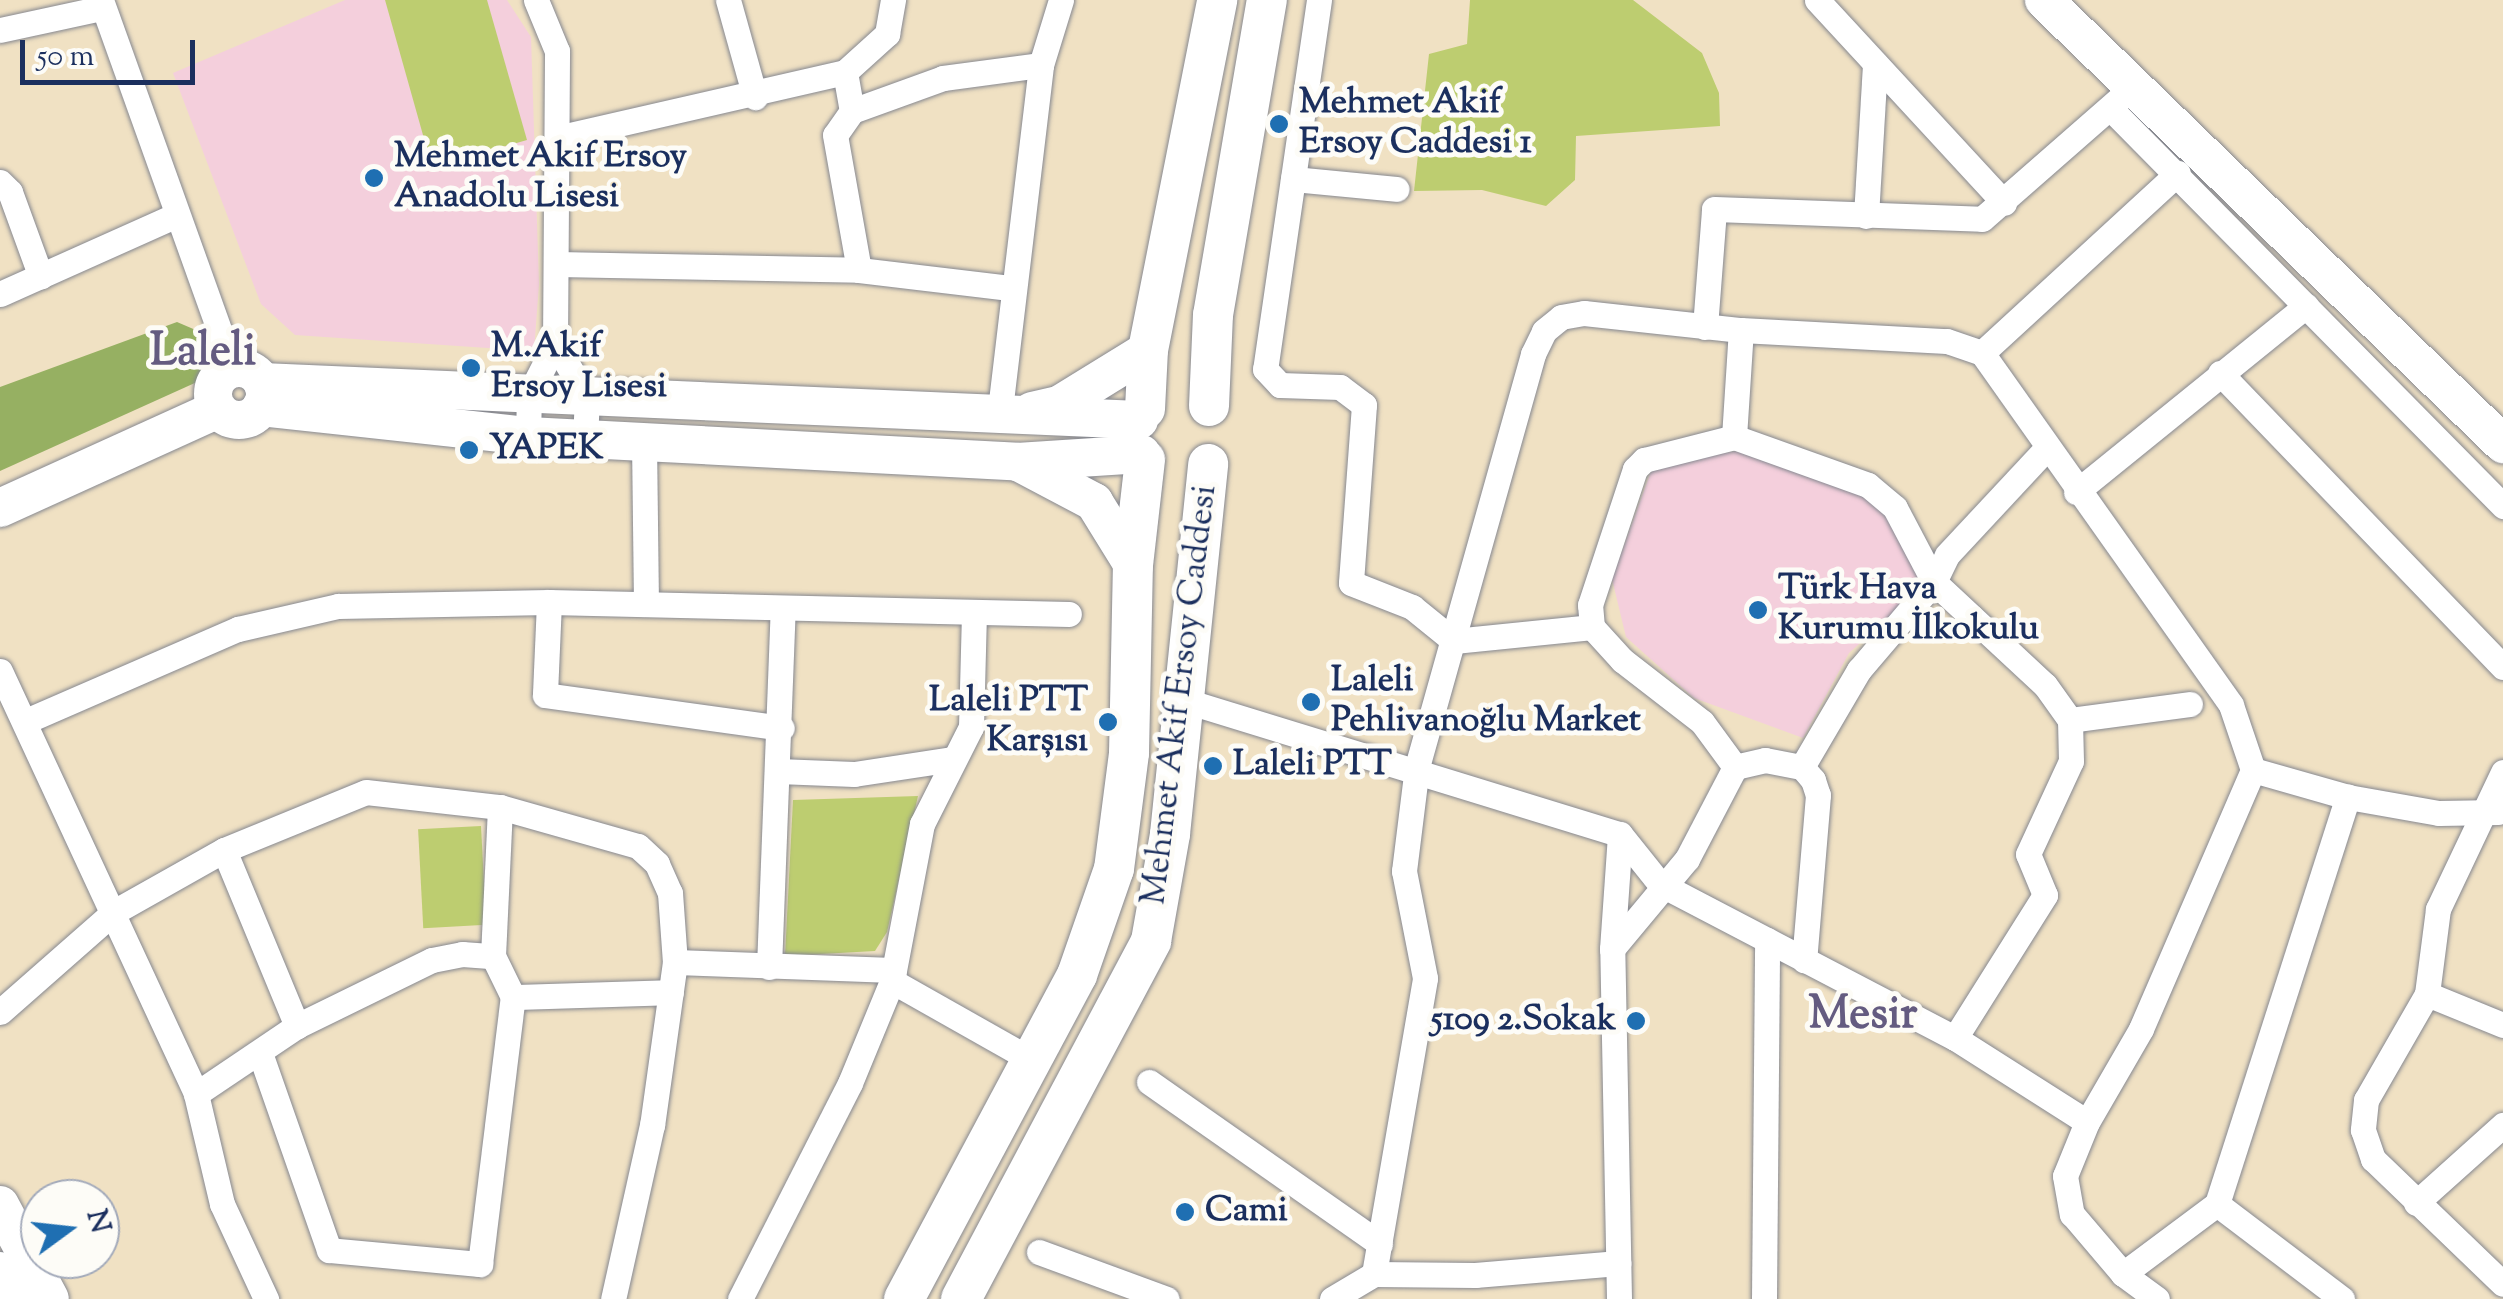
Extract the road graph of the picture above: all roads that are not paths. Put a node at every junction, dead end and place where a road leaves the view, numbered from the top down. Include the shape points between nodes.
1 (536, 0) edge
2 (728, 0) edge
3 (893, 0) edge
4 (1061, 0) edge
5 (1216, 0) edge
6 (1267, 0) edge
7 (1319, 0) edge
8 (1817, 0) edge
9 (2044, 0) edge
10 (101, 4) edge
11 (0, 30) edge
12 (1875, 63) junction
13 (1041, 64) junction
14 (844, 72) junction
15 (754, 97) junction
16 (2122, 99) junction
17 (852, 111) junction
18 (557, 138) junction
19 (2178, 173) junction
20 (1293, 179) junction
21 (0, 182) edge
22 (1397, 189) dead end
23 (2004, 203) junction
24 (174, 216) junction
25 (1866, 216) junction
26 (557, 264) junction
27 (859, 270) junction
28 (41, 276) junction
29 (1010, 288) junction
30 (0, 294) edge
31 (2306, 306) junction
32 (1705, 327) junction
33 (1741, 330) junction
34 (556, 344) junction
35 (1148, 350) junction
36 (1982, 353) junction
37 (2220, 373) junction
38 (238, 392) junction
39 (529, 395) junction
40 (587, 398) junction
41 (1209, 406) junction
42 (999, 418) junction
43 (528, 436) junction
44 (1143, 436) junction
45 (585, 438) junction
46 (1734, 438) junction
47 (644, 442) junction
48 (2503, 442) edge
49 (2046, 449) junction
50 (1017, 462) junction
51 (1208, 464) junction
52 (0, 488) edge
53 (2076, 492) junction
54 (2503, 506) edge
55 (0, 508) edge
56 (1134, 566) junction
57 (1934, 582) junction
58 (549, 602) junction
59 (646, 604) junction
60 (783, 610) junction
61 (974, 614) junction
62 (1068, 614) dead end
63 (1592, 627) junction
64 (1454, 641) junction
65 (2503, 667) edge
66 (0, 671) edge
67 (1180, 699) junction
68 (2190, 704) dead end
69 (2070, 720) junction
70 (26, 721) junction
71 (782, 728) junction
72 (952, 759) junction
73 (1735, 766) junction
74 (1417, 767) junction
75 (1802, 767) junction
76 (2253, 770) junction
77 (778, 771) junction
78 (2503, 772) edge
79 (2348, 797) junction
80 (500, 807) junction
81 (2494, 812) edge
82 (1620, 834) junction
83 (224, 850) junction
84 (1660, 884) junction
85 (114, 912) junction
86 (1767, 940) junction
87 (1612, 949) junction
88 (493, 956) junction
89 (1804, 960) junction
90 (675, 962) junction
91 (768, 967) junction
92 (893, 975) junction
93 (671, 992) junction
94 (2427, 994) junction
95 (514, 997) junction
96 (0, 1012) edge
97 (2503, 1025) edge
98 (297, 1026) junction
99 (1955, 1038) junction
100 (260, 1053) junction
101 (1030, 1058) junction
102 (1149, 1082) dead end
103 (196, 1094) junction
104 (2087, 1122) junction
105 (2503, 1125) edge
106 (2416, 1203) junction
107 (2217, 1204) junction
108 (0, 1205) edge
109 (1380, 1244) junction
110 (1038, 1252) dead end
111 (1618, 1263) junction
112 (0, 1271) edge
113 (1374, 1274) junction
114 (2124, 1274) junction
115 (2503, 1284) edge
116 (1475, 1287) edge
117 (16, 1299) edge
118 (50, 1299) edge
119 (266, 1299) edge
120 (613, 1299) edge
121 (740, 1299) edge
122 (904, 1299) edge
123 (961, 1299) edge
124 (1167, 1299) edge
125 (1332, 1299) edge
126 (1619, 1299) edge
127 (1764, 1299) edge
128 (2157, 1299) edge
129 (2342, 1299) edge

1 - 18 street via 558,51
2 - 15 street
3 - 14 street via 887,34
4 - 13 street
5 - 35 main road, Mehmet Akif Ersoy Caddesi
6 - 41 main road via 1213,315
7 - 20 street
8 - 12 street
9 - 16 street
10 - 11 street
10 - 24 street
12 - 23 street
12 - 25 street
13 - 17 street via 943,78
13 - 29 street
14 - 15 street
14 - 17 street
15 - 18 street
16 - 19 street
16 - 23 street
16 - 48 street
17 - 27 street via 835,135
18 - 26 street
19 - 31 street
19 - 36 street
20 - 22 street
20 - 64 street via 1265,369 1280,385 1340,388 1364,405 1351,583 1412,607
21 - 28 street via 10,192
23 - 25 street via 1982,219
24 - 28 street
24 - 38 street
25 - 32 street via 1714,209
26 - 27 street
26 - 34 street
27 - 29 street
28 - 30 street
29 - 42 street
31 - 37 street
31 - 54 street
32 - 33 street
32 - 64 street via 1584,313 1561,317 1544,331
33 - 36 street via 1946,341
33 - 46 street
34 - 39 street
34 - 40 street
35 - 42 street via 1058,405
35 - 44 main road, Mehmet Akif Ersoy Caddesi
36 - 49 street
37 - 53 street
37 - 65 street
38 - 39 street
38 - 43 street
38 - 52 street
38 - 55 street
39 - 40 street
39 - 43 street
40 - 42 street
40 - 45 street
41 - 44 main road via 1176,393
41 - 51 main road via 1219,442
42 - 44 street
43 - 45 street
44 - 50 street
44 - 51 main road via 1176,476
44 - 56 main road, Mehmet Akif Ersoy Caddesi
45 - 47 street
46 - 57 street via 1868,485 1894,508
46 - 63 street via 1644,460 1636,469 1590,605
47 - 50 street
47 - 59 street
49 - 53 street
49 - 57 street via 1947,555
50 - 56 street via 1094,502
51 - 67 main road, Mehmet Akif Ersoy Caddesi
53 - 76 street via 2223,692
56 - 101 main road, Mehmet Akif Ersoy Caddesi via 1129,753 1114,869 1077,974
57 - 69 street via 2045,685
57 - 75 street via 1860,670
58 - 59 street
58 - 70 street via 338,606 238,630
58 - 71 street via 546,695
59 - 60 street
60 - 61 street
60 - 71 street
61 - 62 street
61 - 72 street via 971,728
63 - 64 street
63 - 73 street via 1622,660 1702,722
64 - 74 street
66 - 70 street
67 - 74 street
67 - 123 main road, Mehmet Akif Ersoy Caddesi via 1170,834 1151,941
68 - 69 street
69 - 99 street via 2071,761 2028,854 2046,895
70 - 85 street
71 - 77 street
72 - 77 street via 854,774
72 - 92 street via 922,824
73 - 75 street via 1765,760
73 - 84 street via 1687,858
74 - 82 street
74 - 109 street via 1404,870 1426,978
75 - 89 street via 1818,796
76 - 79 street
76 - 104 street via 2140,1029
77 - 91 street
78 - 81 street
79 - 81 street via 2439,812
79 - 107 street
80 - 83 street via 366,792
80 - 88 street
80 - 90 street via 638,846 658,864 670,894
81 - 94 street via 2438,908
82 - 84 street
82 - 87 street
83 - 85 street
83 - 98 street
84 - 86 street
84 - 87 street
85 - 96 street
85 - 103 street
86 - 89 street
86 - 127 street
87 - 111 street
88 - 95 street
88 - 98 street via 432,960
89 - 99 street
90 - 91 street
90 - 93 street
91 - 92 street
92 - 101 street
92 - 121 street via 850,1083
93 - 95 street
93 - 120 street via 652,1124
94 - 97 street
94 - 106 street via 2366,1100 2363,1130 2373,1160
95 - 100 street via 480,1264 329,1250
98 - 100 street
99 - 104 street
100 - 103 street
101 - 122 main road, Mehmet Akif Ersoy Caddesi
102 - 109 street
103 - 119 street via 222,1204
104 - 114 street via 2064,1196
105 - 106 street
106 - 115 street
107 - 114 street
107 - 129 street
108 - 118 street
109 - 113 street
110 - 124 street
111 - 116 street
111 - 126 street
112 - 117 street
113 - 116 street
113 - 125 street
114 - 128 street

